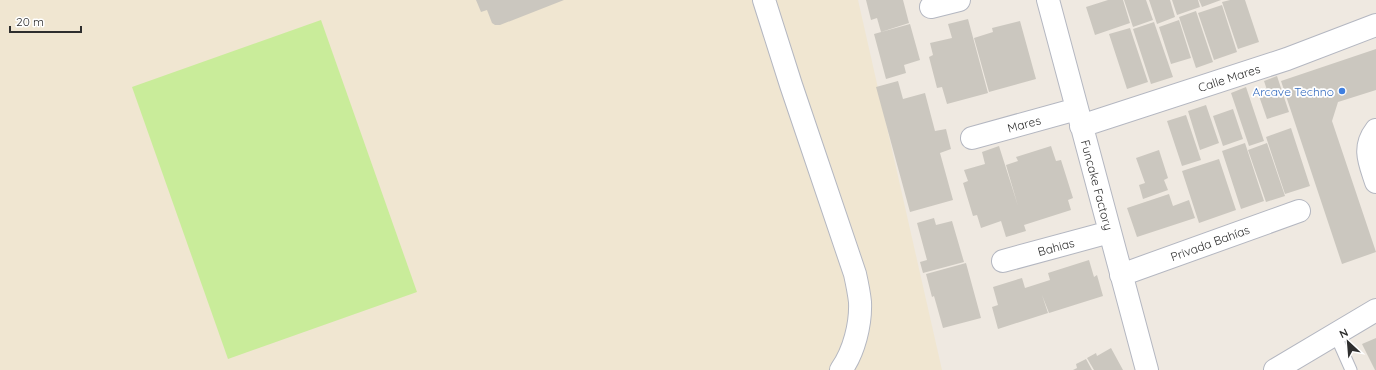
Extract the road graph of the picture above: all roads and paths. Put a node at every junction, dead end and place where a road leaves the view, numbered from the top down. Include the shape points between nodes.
1 (764, 0) edge
2 (959, 0) edge
3 (1048, 0) edge
4 (931, 7) dead end
5 (1376, 25) edge
6 (1079, 118) junction
7 (1376, 130) edge
8 (972, 138) dead end
9 (1376, 182) edge
10 (1299, 210) dead end
11 (1110, 232) junction
12 (1003, 261) dead end
13 (1121, 275) junction
14 (1376, 310) edge
15 (1334, 334) junction
16 (841, 370) edge
17 (1147, 370) edge
18 (1275, 370) edge
19 (1351, 370) edge

1 - 16 street via 855,274 860,303 857,333 848,360
2 - 4 street
3 - 6 street, Funcake Factory
5 - 6 street, Calle Mares via 1287,59
6 - 8 street, Mares
6 - 11 street, Funcake Factory
7 - 9 street via 1369,144 1368,157
10 - 13 street, Privada Bahías
11 - 12 street, Bahias
11 - 13 street, Funcake Factory
13 - 17 street, Funcake Factory
14 - 15 street
15 - 18 street
15 - 19 lane

